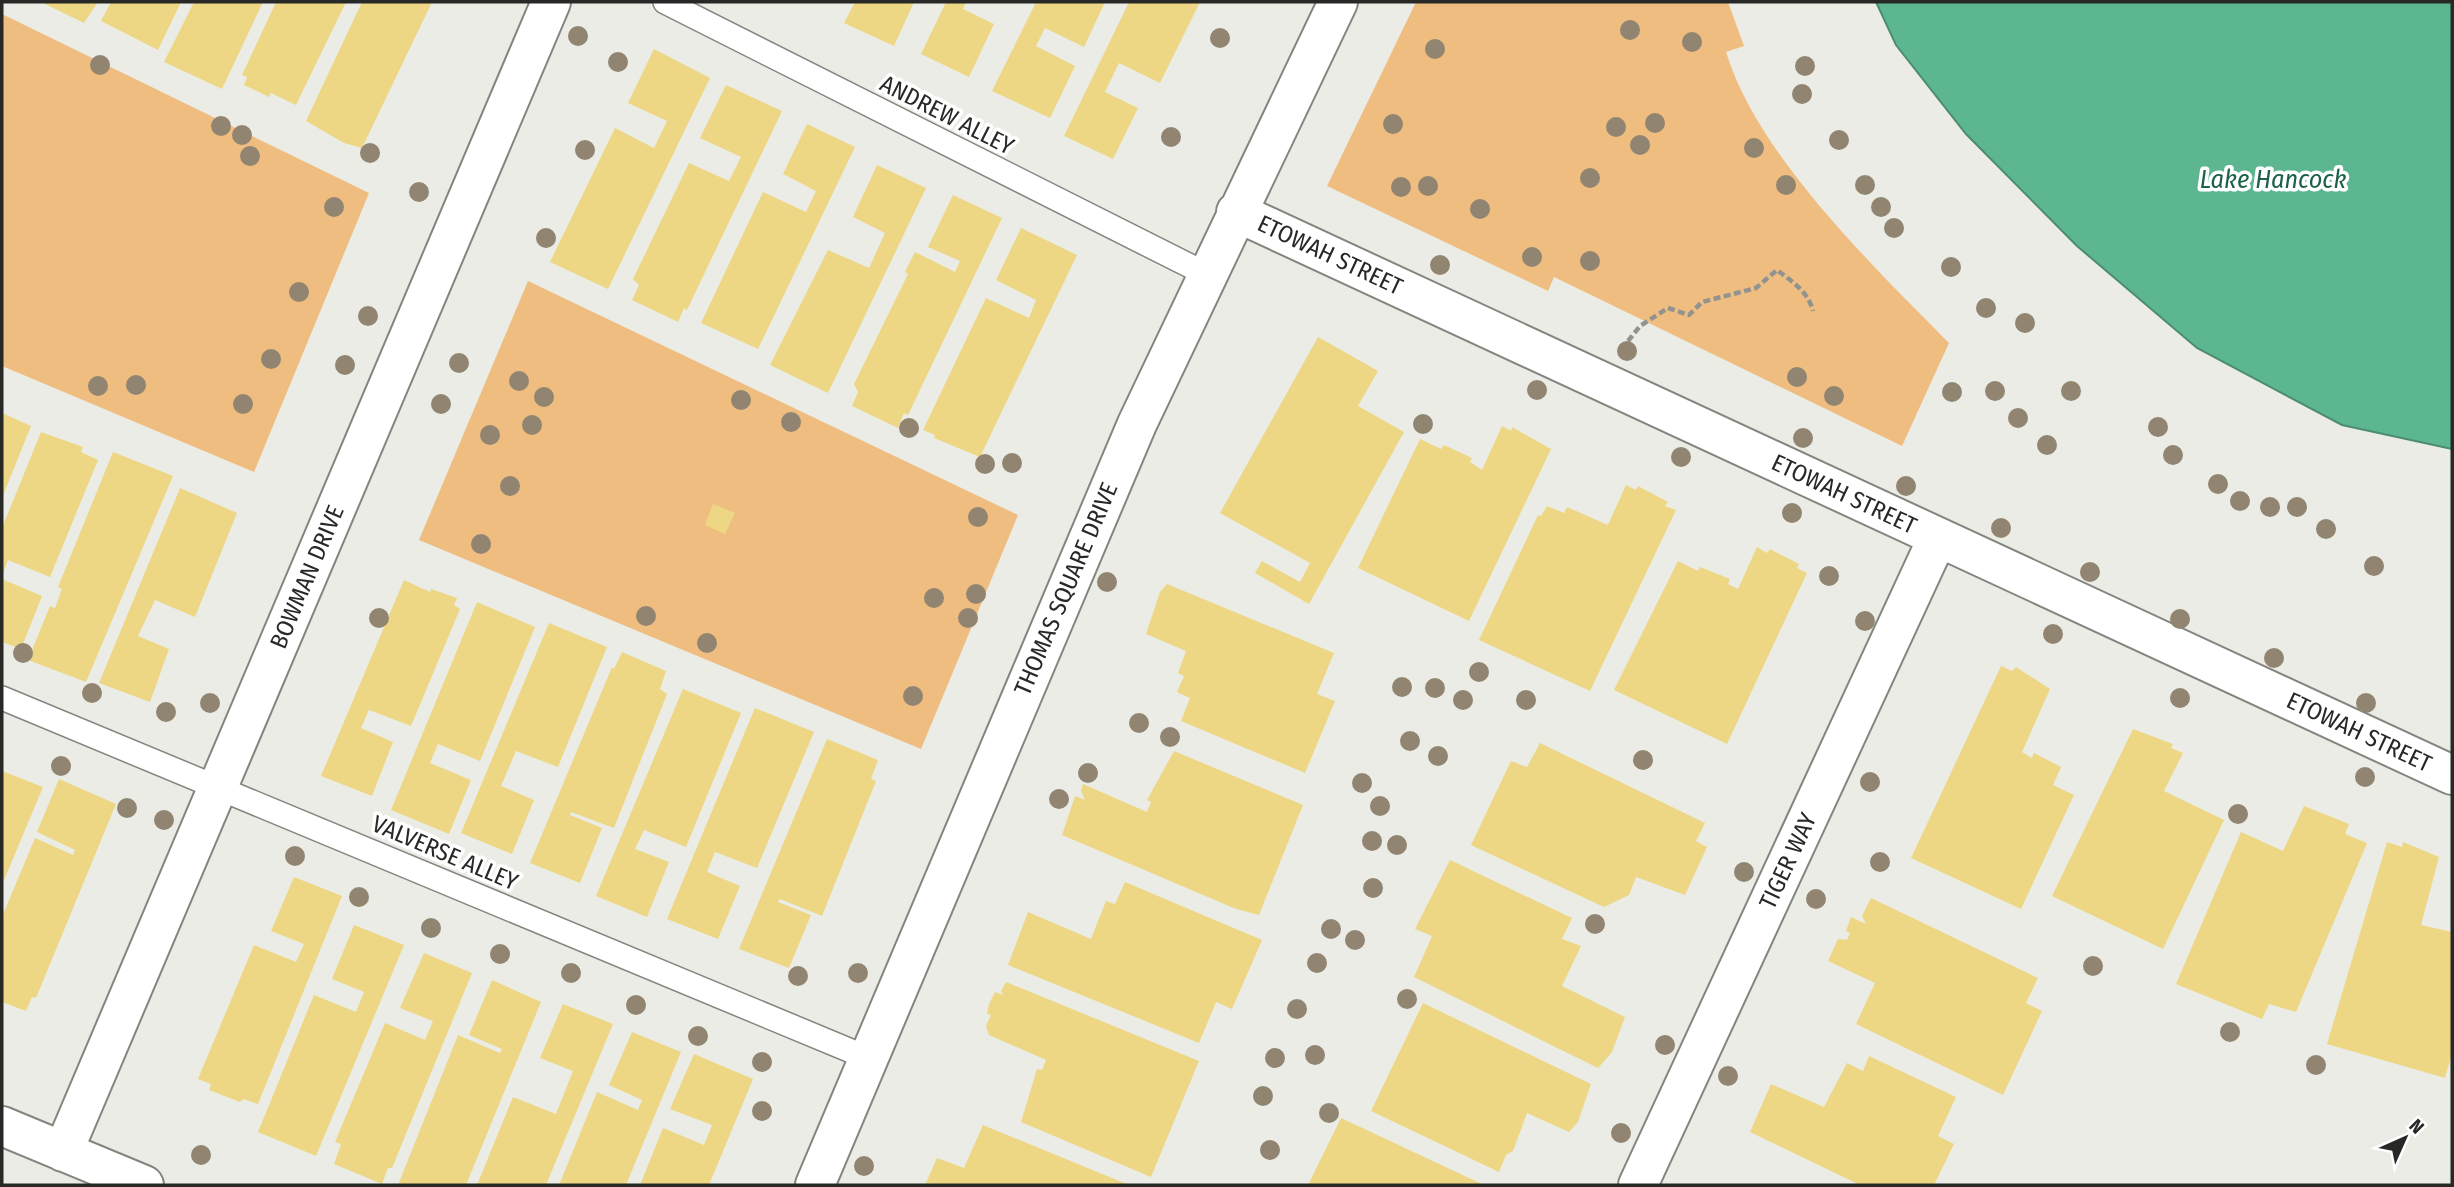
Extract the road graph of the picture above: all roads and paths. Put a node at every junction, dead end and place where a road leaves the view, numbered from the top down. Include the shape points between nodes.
1 (551, 2) edge
2 (665, 2) edge
3 (1338, 2) edge
4 (1236, 212) junction
5 (1206, 274) junction
6 (1813, 311) dead end
7 (1628, 341) dead end
8 (1938, 537) junction
9 (2, 698) edge
10 (2452, 775) edge
11 (219, 786) junction
12 (868, 1058) junction
13 (2, 1126) edge
14 (64, 1152) junction
15 (144, 1185) edge
16 (815, 1185) edge
17 (1638, 1185) edge

1 - 11 street, BOWMAN DRIVE
2 - 5 lane, ANDREW ALLEY
3 - 4 street, THOMAS SQUARE DRIVE
4 - 5 street, THOMAS SQUARE DRIVE
4 - 8 street, ETOWAH STREET
5 - 12 street, THOMAS SQUARE DRIVE via 1137,424
6 - 7 path via 1802,290 1777,270 1756,288 1702,302 1689,315 1668,308 1640,326
8 - 10 street, ETOWAH STREET
8 - 17 street, TIGER WAY
9 - 11 lane, VALVERSE ALLEY
11 - 12 lane, VALVERSE ALLEY
11 - 14 street, BOWMAN DRIVE
12 - 16 street, THOMAS SQUARE DRIVE
13 - 14 street
14 - 15 street

